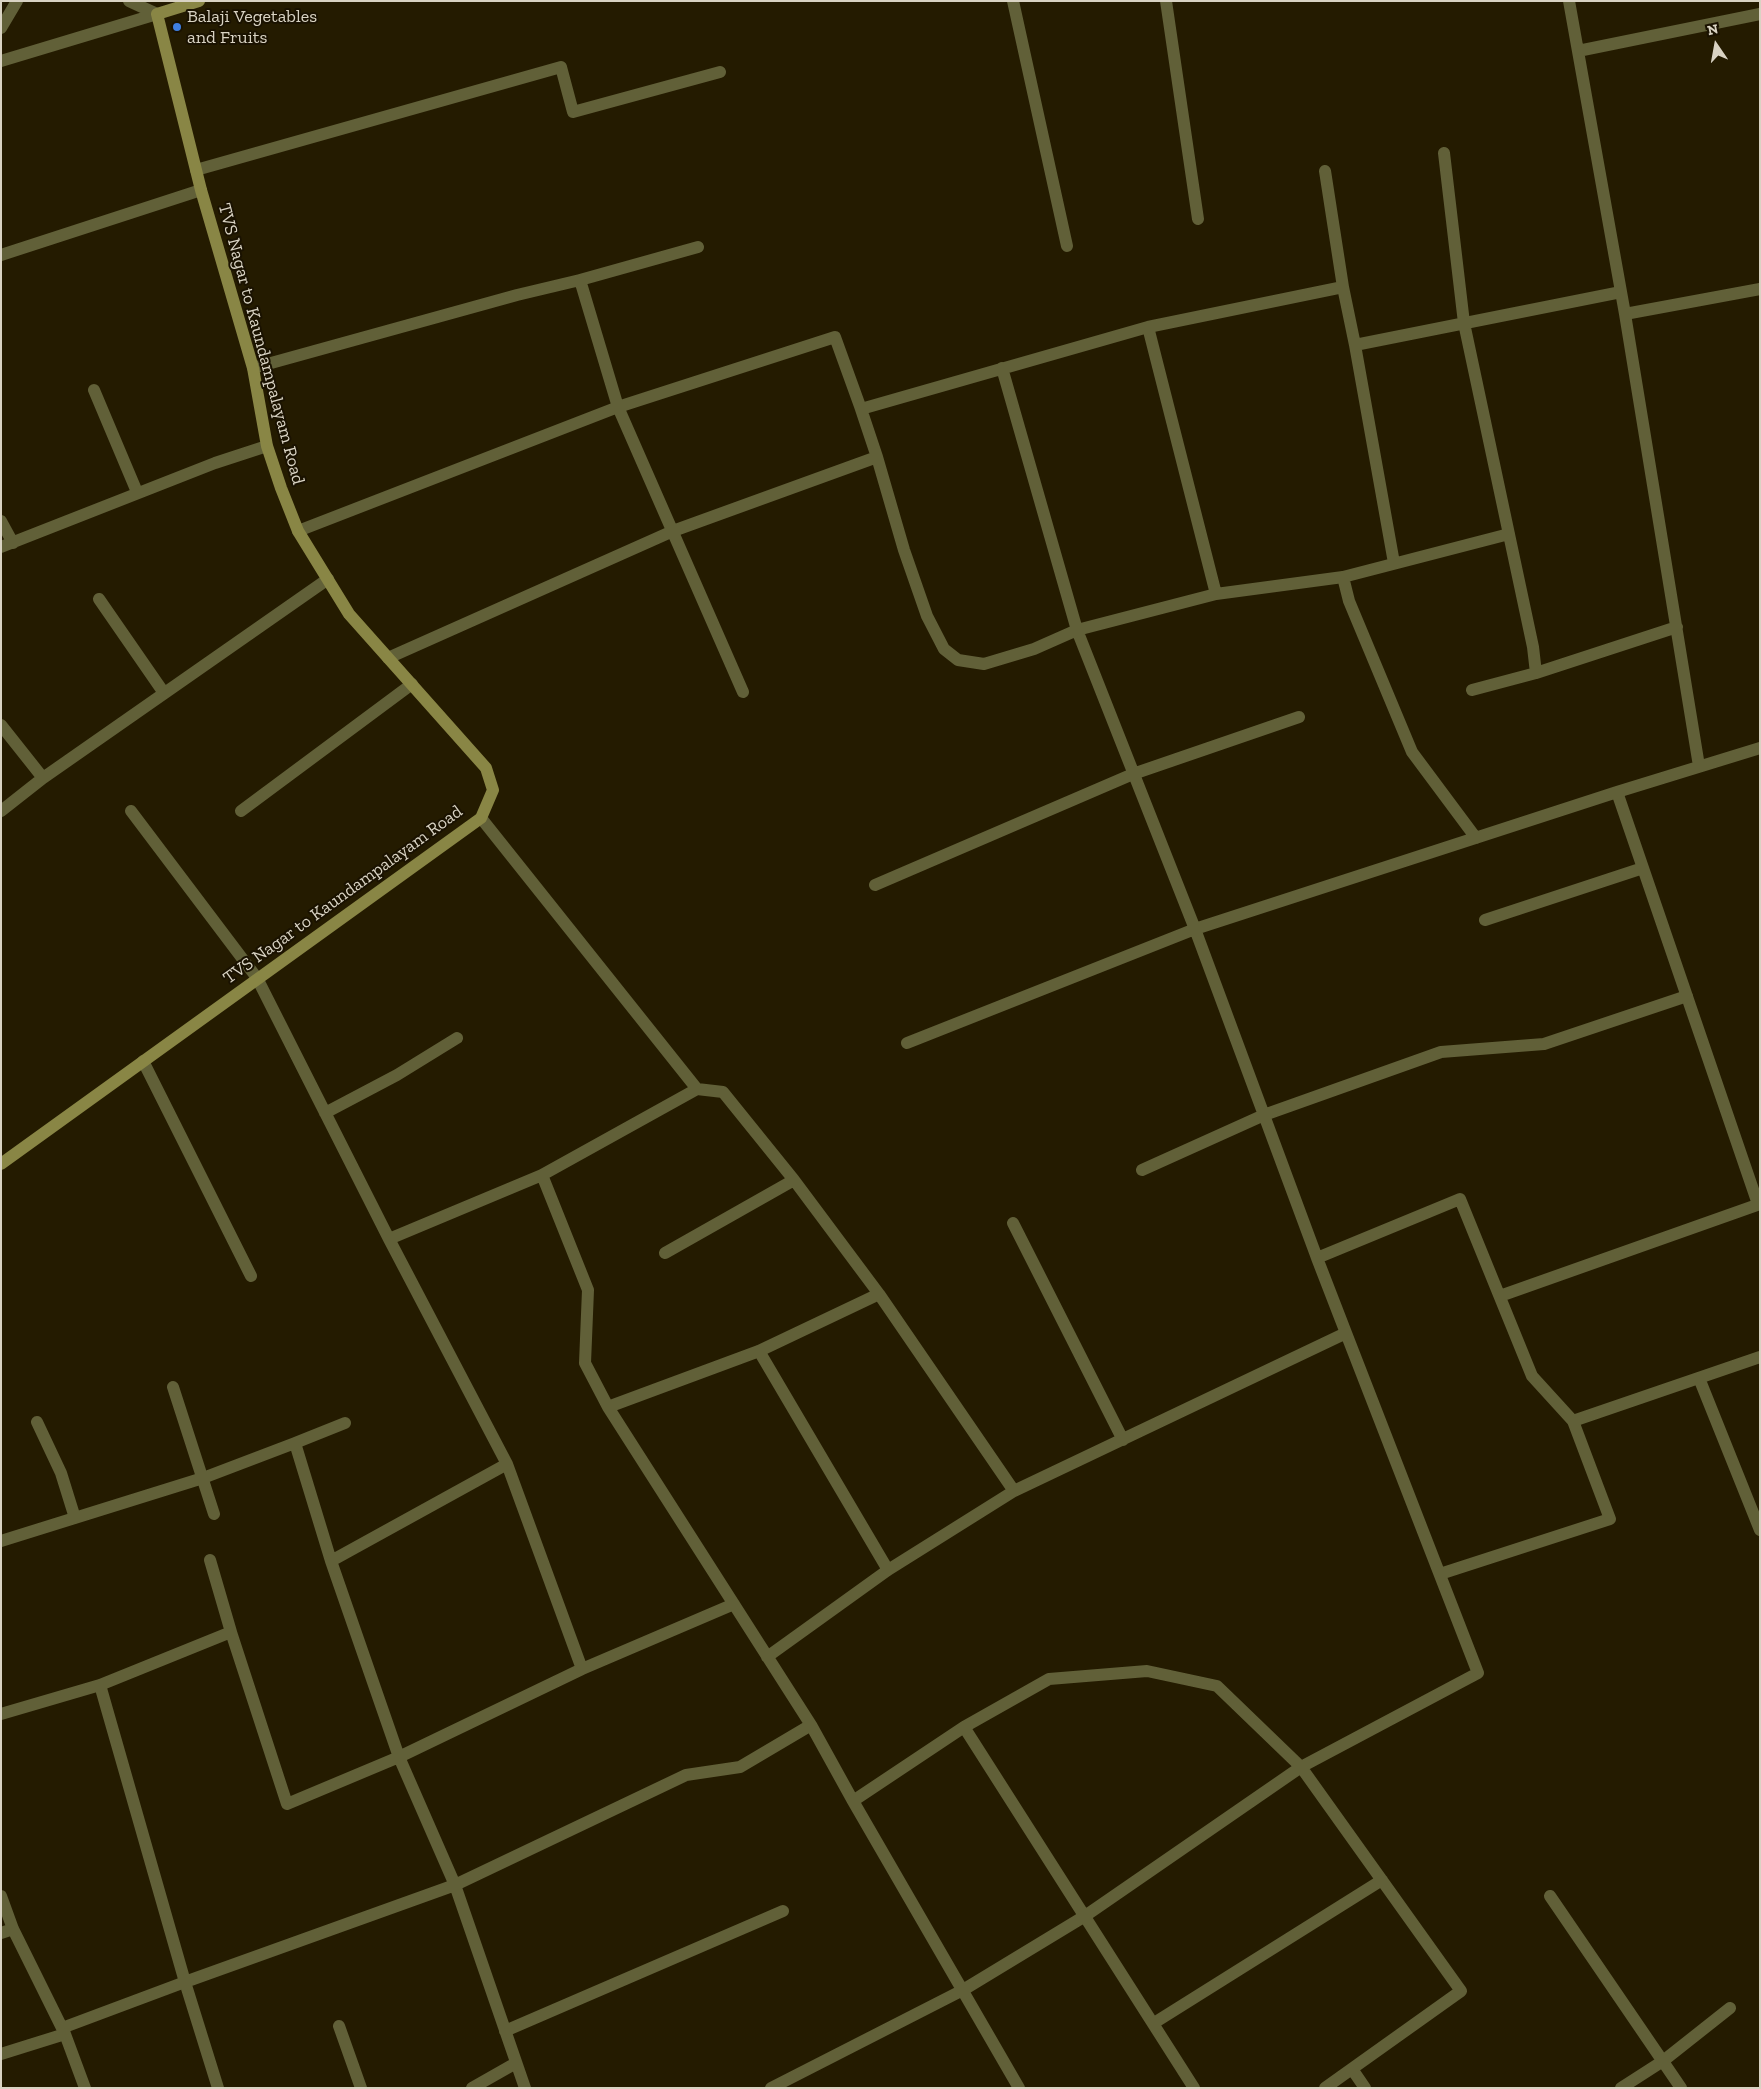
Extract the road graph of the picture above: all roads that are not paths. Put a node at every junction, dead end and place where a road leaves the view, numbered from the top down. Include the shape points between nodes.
1 (17, 1) edge
2 (128, 1) edge
3 (199, 1) edge
4 (1012, 1) edge
5 (1166, 1) edge
6 (1569, 1) edge
7 (157, 14) junction
8 (1760, 14) edge
9 (1, 28) edge
10 (1578, 50) junction
11 (1, 61) edge
12 (720, 72) dead end
13 (1444, 153) dead end
14 (196, 170) junction
15 (1324, 171) dead end
16 (201, 190) junction
17 (1198, 219) dead end
18 (1066, 246) dead end
19 (698, 247) dead end
20 (1, 255) edge
21 (580, 280) junction
22 (1343, 287) junction
23 (1760, 289) edge
24 (1621, 292) junction
25 (1625, 314) junction
26 (1464, 323) junction
27 (1148, 327) junction
28 (1355, 345) junction
29 (253, 368) junction
30 (1002, 368) junction
31 (94, 390) dead end
32 (618, 407) junction
33 (861, 409) junction
34 (267, 446) junction
35 (877, 457) junction
36 (137, 492) junction
37 (1, 521) edge
38 (298, 531) junction
39 (673, 531) junction
40 (1509, 534) junction
41 (7, 545) edge
42 (1394, 563) junction
43 (1343, 577) junction
44 (328, 579) junction
45 (1216, 594) junction
46 (98, 598) dead end
47 (1677, 627) junction
48 (1077, 630) junction
49 (388, 658) junction
50 (1536, 673) junction
51 (412, 684) junction
52 (1472, 690) dead end
53 (743, 692) dead end
54 (164, 693) junction
55 (1299, 717) dead end
56 (1, 725) edge
57 (1760, 748) edge
58 (1699, 766) junction
59 (1133, 774) junction
60 (43, 778) junction
61 (1617, 792) junction
62 (1, 811) edge
63 (131, 811) dead end
64 (241, 811) dead end
65 (481, 818) junction
66 (1476, 838) junction
67 (1643, 868) junction
68 (876, 885) dead end
69 (1484, 920) dead end
70 (1195, 929) junction
71 (257, 978) junction
72 (1687, 996) junction
73 (457, 1038) dead end
74 (907, 1043) dead end
75 (143, 1061) junction
76 (697, 1089) junction
77 (325, 1114) junction
78 (1264, 1115) junction
79 (1, 1164) edge
80 (1142, 1170) dead end
81 (542, 1175) junction
82 (794, 1180) junction
83 (1759, 1204) edge
84 (1013, 1223) dead end
85 (389, 1239) junction
86 (665, 1253) dead end
87 (1317, 1258) junction
88 (251, 1276) dead end
89 (879, 1294) junction
90 (1500, 1296) junction
91 (1346, 1333) junction
92 (759, 1351) junction
93 (1760, 1357) edge
94 (1699, 1378) junction
95 (174, 1387) dead end
96 (608, 1407) junction
97 (1573, 1421) junction
98 (37, 1422) dead end
99 (345, 1423) dead end
100 (1123, 1440) junction
101 (295, 1443) junction
102 (507, 1464) junction
103 (203, 1478) junction
104 (1014, 1491) junction
105 (214, 1514) dead end
106 (75, 1518) junction
107 (1760, 1530) edge
108 (1, 1541) edge
109 (210, 1560) dead end
110 (331, 1561) junction
111 (888, 1570) junction
112 (1440, 1574) junction
113 (734, 1604) junction
114 (232, 1632) junction
115 (767, 1657) junction
116 (582, 1669) junction
117 (100, 1685) junction
118 (1, 1714) edge
119 (811, 1725) junction
120 (964, 1727) junction
121 (399, 1757) junction
122 (1301, 1767) junction
123 (853, 1801) junction
124 (1382, 1880) junction
125 (455, 1885) junction
126 (1, 1896) edge
127 (1550, 1896) dead end
128 (782, 1911) dead end
129 (1085, 1916) junction
130 (7, 1931) edge
131 (185, 1982) junction
132 (963, 1990) junction
133 (1730, 2008) dead end
134 (1154, 2023) junction
135 (339, 2026) dead end
136 (63, 2031) junction
137 (505, 2031) junction
138 (1, 2054) edge
139 (1663, 2061) junction
140 (516, 2063) junction
141 (1352, 2068) junction
142 (85, 2088) edge
143 (218, 2088) edge
144 (361, 2088) edge
145 (472, 2088) edge
146 (525, 2088) edge
147 (771, 2088) edge
148 (1019, 2088) edge
149 (1194, 2088) edge
150 (1325, 2088) edge
151 (1365, 2088) edge
152 (1621, 2088) edge
153 (1681, 2088) edge

1 - 9 street
2 - 7 street
3 - 7 street
4 - 18 street
5 - 17 street
6 - 10 street
7 - 11 street
7 - 14 street, TVS Nagar to Kaundampalayam Road
8 - 10 street
10 - 24 street
12 - 14 street via 572,112 561,67
13 - 26 street
14 - 16 street, TVS Nagar to Kaundampalayam Road
15 - 22 street
16 - 20 street
16 - 29 street, TVS Nagar to Kaundampalayam Road
19 - 21 street
21 - 29 street
21 - 32 street
22 - 27 street
22 - 28 street
23 - 25 street
24 - 25 street
24 - 26 street
25 - 47 street
26 - 28 street
26 - 40 street
27 - 30 street
27 - 45 street
28 - 42 street
29 - 34 street, TVS Nagar to Kaundampalayam Road
30 - 33 street
30 - 48 street
31 - 36 street
32 - 33 street via 835,337
32 - 38 street
32 - 39 street
33 - 35 street
34 - 36 street
34 - 38 street, TVS Nagar to Kaundampalayam Road
35 - 39 street
35 - 48 street via 926,616 944,649 958,660 984,664 1034,649
36 - 41 street
37 - 41 street
38 - 44 street, TVS Nagar to Kaundampalayam Road
39 - 49 street
39 - 53 street
40 - 42 street
40 - 50 street
42 - 43 street
43 - 45 street
43 - 66 street via 1349,601 1412,752
44 - 49 street, TVS Nagar to Kaundampalayam Road via 350,614
44 - 54 street
45 - 48 street
46 - 54 street
47 - 50 street
47 - 58 street
48 - 59 street
49 - 51 street, TVS Nagar to Kaundampalayam Road
50 - 52 street
51 - 64 street
51 - 65 street, TVS Nagar to Kaundampalayam Road via 486,768 493,790
54 - 60 street
55 - 59 street
56 - 60 street
57 - 58 street
58 - 61 street
59 - 68 street
59 - 70 street
60 - 62 street
61 - 66 street
61 - 67 street
63 - 71 street
65 - 71 street, TVS Nagar to Kaundampalayam Road
65 - 76 street
66 - 70 street
67 - 69 street
67 - 72 street
70 - 74 street
70 - 78 street
71 - 75 street, TVS Nagar to Kaundampalayam Road
71 - 77 street
72 - 78 street via 1544,1044 1441,1052
72 - 83 street
73 - 77 street
75 - 79 street, TVS Nagar to Kaundampalayam Road
75 - 88 street
76 - 81 street
76 - 82 street via 723,1092
77 - 85 street
78 - 80 street
78 - 87 street
81 - 85 street
81 - 96 street via 588,1290 585,1362
82 - 86 street
82 - 89 street
83 - 90 street
84 - 100 street
85 - 102 street
87 - 90 street via 1460,1199
87 - 91 street
89 - 92 street
89 - 104 street
90 - 97 street via 1532,1376
91 - 100 street
91 - 112 street
92 - 96 street
92 - 111 street
93 - 94 street
94 - 97 street
94 - 107 street
95 - 103 street
96 - 113 street
97 - 112 street via 1610,1519
98 - 106 street via 61,1473
99 - 101 street
100 - 104 street
101 - 103 street
101 - 110 street
102 - 110 street
102 - 116 street
103 - 105 street
103 - 106 street
104 - 111 street
106 - 108 street
109 - 114 street
110 - 121 street
111 - 115 street
112 - 122 street via 1478,1673
113 - 115 street
113 - 116 street
114 - 117 street
114 - 121 street via 288,1804
115 - 119 street
116 - 121 street
117 - 118 street
117 - 131 street
119 - 123 street
119 - 125 street via 740,1767 686,1775
120 - 122 street via 1049,1678 1147,1671 1217,1686
120 - 123 street
120 - 129 street
121 - 125 street
122 - 124 street
122 - 129 street
123 - 132 street
124 - 134 street
124 - 141 street via 1461,1991
125 - 131 street
125 - 137 street
126 - 130 street
127 - 139 street
128 - 137 street
129 - 132 street
129 - 134 street
130 - 136 street
131 - 136 street
131 - 143 street
132 - 147 street
132 - 148 street
133 - 139 street
134 - 149 street
135 - 144 street
136 - 138 street
136 - 142 street
137 - 140 street
139 - 152 street
139 - 153 street
140 - 145 street
140 - 146 street
141 - 150 street
141 - 151 street

